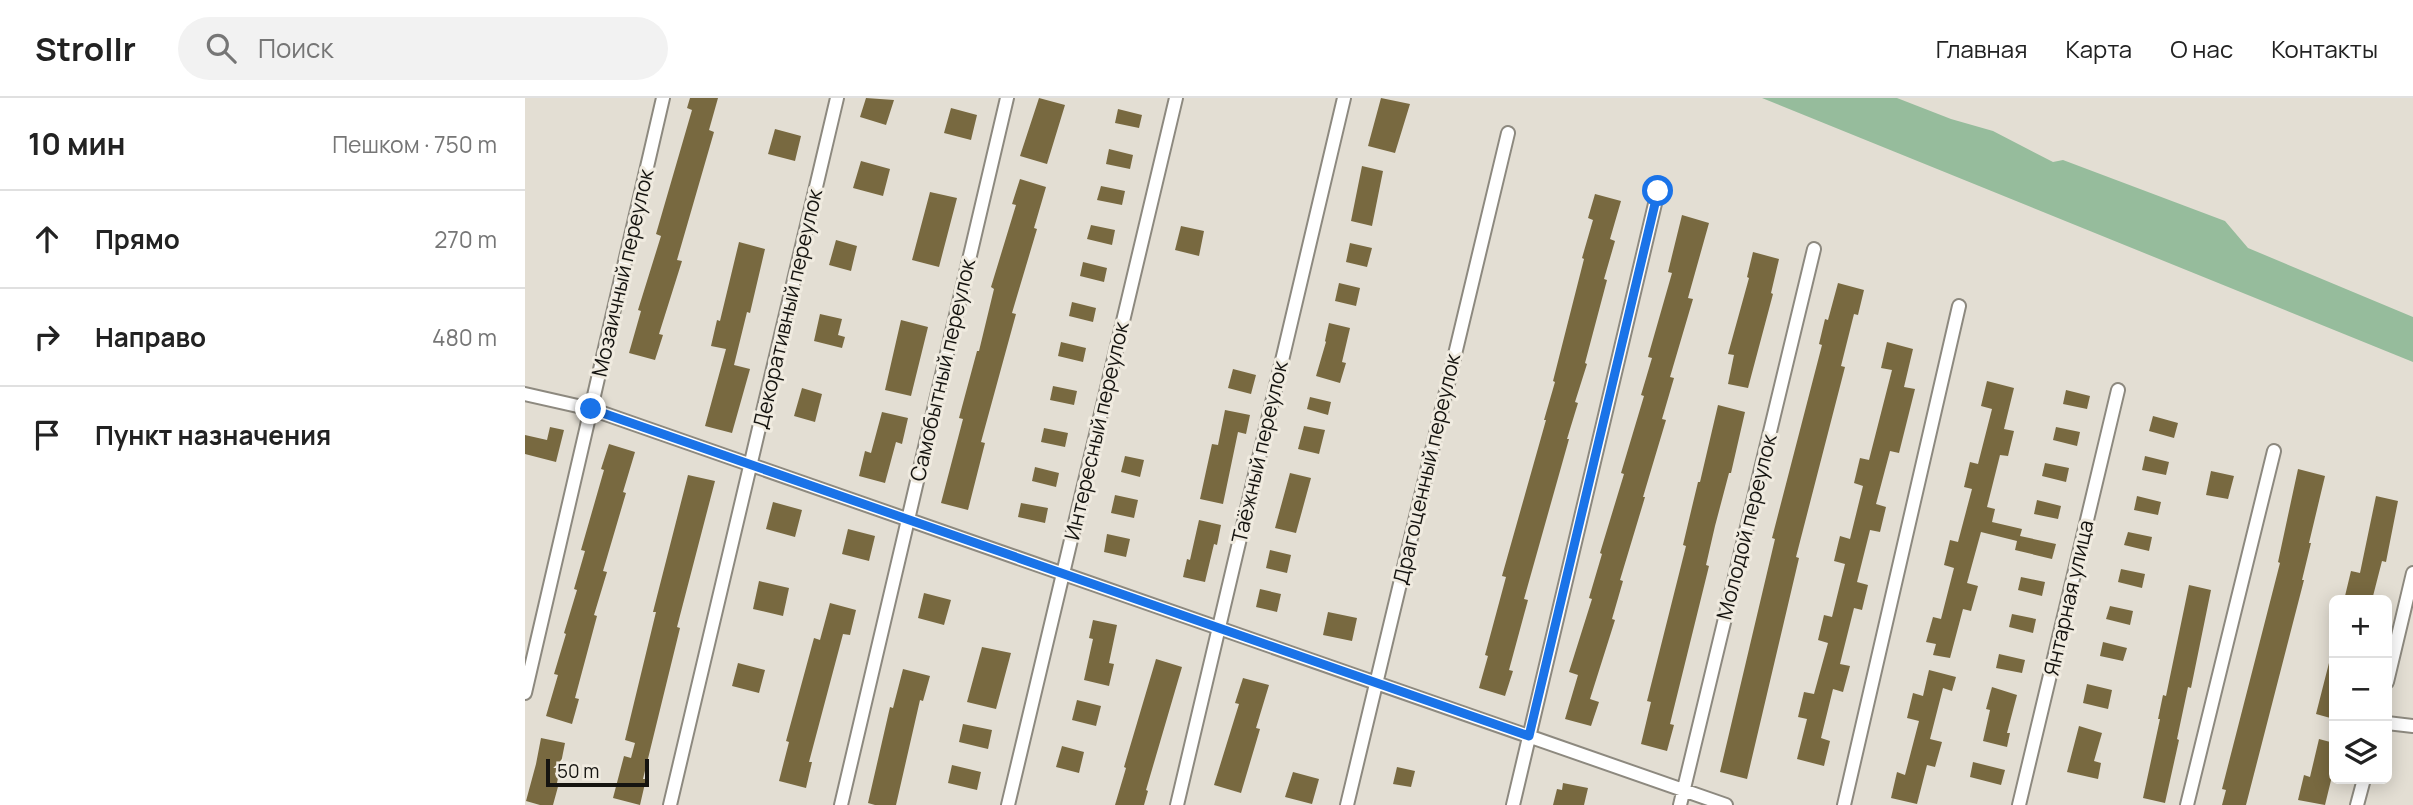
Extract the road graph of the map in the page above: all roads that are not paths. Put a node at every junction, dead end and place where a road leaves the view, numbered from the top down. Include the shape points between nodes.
1 (663, 98) edge
2 (837, 98) edge
3 (1007, 98) edge
4 (1176, 98) edge
5 (1344, 98) edge
6 (1508, 133) dead end
7 (1658, 191) dead end
8 (1814, 249) dead end
9 (1959, 306) dead end
10 (2118, 390) dead end
11 (525, 394) edge
12 (591, 409) junction
13 (2274, 451) dead end
14 (751, 466) junction
15 (908, 519) junction
16 (1063, 573) junction
17 (2413, 577) edge
18 (1218, 629) junction
19 (2392, 662) edge
20 (1376, 683) junction
21 (525, 693) edge
22 (2392, 724) edge
23 (2413, 726) edge
24 (1529, 736) junction
25 (2363, 784) edge
26 (1684, 791) junction
27 (670, 805) edge
28 (841, 805) edge
29 (1008, 805) edge
30 (1177, 805) edge
31 (1347, 805) edge
32 (1513, 805) edge
33 (1680, 805) edge
34 (1726, 805) edge
35 (1845, 805) edge
36 (2019, 805) edge
37 (2187, 805) edge
38 (2357, 805) edge

1 - 12 street, Мозаичный переулок
2 - 14 street, Декоративный переулок
3 - 15 street, Самобытный переулок
4 - 16 street, Интересный переулок
5 - 18 street, Таёжный переулок
6 - 20 street, Драгоценный переулок
7 - 24 street
8 - 26 street, Молодой переулок
9 - 35 street
10 - 36 street, Янтарная улица
11 - 12 street
12 - 14 street
12 - 21 street, Мозаичный переулок
13 - 37 street
14 - 15 street
14 - 27 street, Декоративный переулок
15 - 16 street
15 - 28 street, Самобытный переулок
16 - 18 street
16 - 29 street, Интересный переулок
17 - 19 street
18 - 20 street
18 - 30 street, Таёжный переулок
20 - 24 street
20 - 31 street, Драгоценный переулок
22 - 23 street
24 - 26 street
24 - 32 street
25 - 38 street
26 - 33 street, Молодой переулок
26 - 34 street

